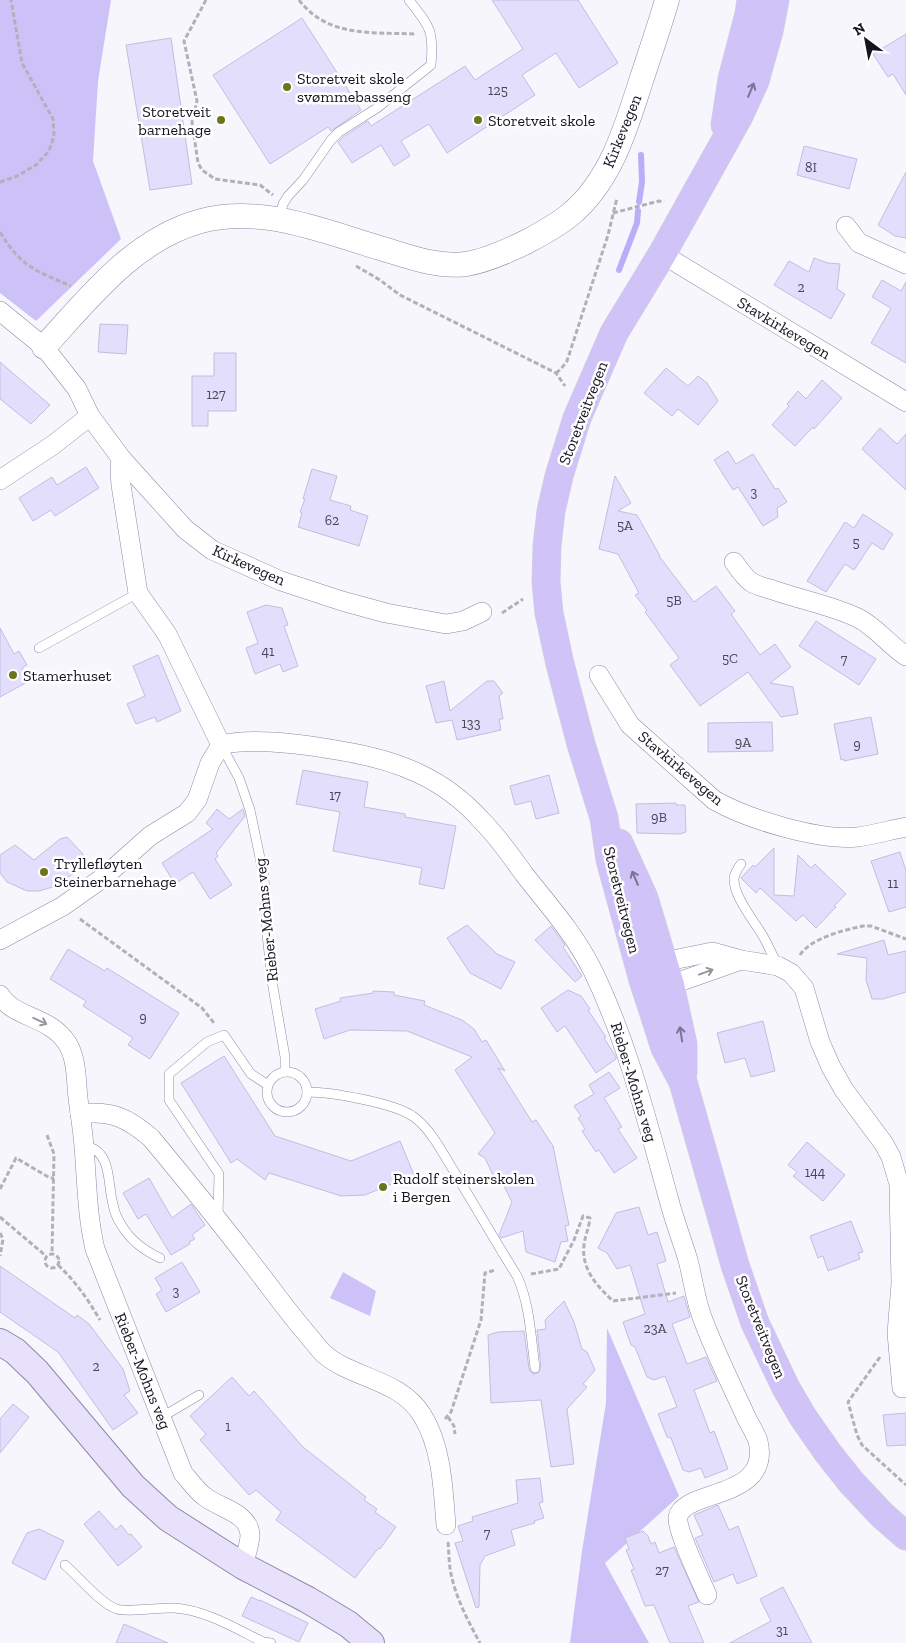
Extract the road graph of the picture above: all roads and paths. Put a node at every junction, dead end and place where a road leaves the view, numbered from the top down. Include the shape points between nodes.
1 (10, 0) edge
2 (206, 0) edge
3 (299, 0) edge
4 (410, 0) edge
5 (667, 0) edge
6 (750, 0) edge
7 (775, 0) edge
8 (432, 34) junction
9 (721, 149) junction
10 (0, 182) edge
11 (617, 196) dead end
12 (669, 204) dead end
13 (281, 211) junction
14 (613, 213) junction
15 (846, 226) dead end
16 (0, 232) edge
17 (662, 254) junction
18 (350, 262) dead end
19 (906, 264) edge
20 (93, 295) junction
21 (0, 311) edge
22 (44, 347) junction
23 (556, 373) junction
24 (568, 390) dead end
25 (906, 402) edge
26 (90, 416) junction
27 (121, 458) junction
28 (0, 480) edge
29 (734, 562) dead end
30 (138, 593) junction
31 (482, 612) dead end
32 (39, 648) dead end
33 (906, 656) edge
34 (599, 675) dead end
35 (221, 745) junction
36 (604, 818) junction
37 (906, 826) edge
38 (742, 864) dead end
39 (63, 906) junction
40 (906, 939) edge
41 (0, 940) edge
42 (783, 969) junction
43 (666, 974) junction
44 (643, 980) junction
45 (0, 995) edge
46 (224, 1035) junction
47 (285, 1072) junction
48 (683, 1082) junction
49 (268, 1086) junction
50 (307, 1092) junction
51 (80, 1114) junction
52 (47, 1134) dead end
53 (84, 1146) junction
54 (54, 1178) junction
55 (0, 1189) edge
56 (0, 1217) edge
57 (218, 1219) junction
58 (0, 1233) edge
59 (52, 1253) junction
60 (0, 1256) edge
61 (46, 1256) junction
62 (160, 1258) dead end
63 (510, 1264) junction
64 (58, 1265) junction
65 (517, 1276) junction
66 (693, 1288) junction
67 (89, 1300) dead end
68 (897, 1333) junction
69 (0, 1342) edge
70 (535, 1368) dead end
71 (902, 1388) dead end
72 (199, 1395) dead end
73 (162, 1417) junction
74 (448, 1417) junction
75 (428, 1430) junction
76 (455, 1434) dead end
77 (906, 1485) edge
78 (446, 1524) joint
79 (906, 1536) edge
80 (65, 1565) dead end
81 (244, 1566) junction
82 (707, 1595) dead end
83 (271, 1643) edge
84 (371, 1643) edge
85 (480, 1643) edge

1 - 10 path via 22,63 53,119 54,136 49,151 36,165
2 - 13 path via 184,42 197,101 192,122 198,163 214,179 260,185
3 - 8 path via 307,10 337,28
4 - 8 lane
5 - 13 street, Kirkevegen via 617,150 589,195 571,214 547,231 489,257 466,264 444,263 414,258
6 - 9 main road, Storetveitvegen via 732,79
9 -> 7 main road, Storetveitvegen via 754,81
8 - 13 lane via 431,65 377,108 339,132
9 - 17 main road, Storetveitvegen
11 - 14 path
12 - 14 path via 659,201
13 - 20 street, Kirkevegen via 223,217 183,227 142,249
14 - 23 path via 567,361
15 - 19 street via 859,243
16 - 20 path via 22,262
17 - 25 street, Stavkirkevegen
17 - 36 main road, Storetveitvegen via 614,333 577,418 559,476 547,546 549,613 581,744
18 - 23 path via 400,295
20 - 22 street, Kirkevegen
21 - 22 street, Kirkevegen
22 - 26 street, Kirkevegen via 77,389
23 - 24 path
26 - 27 street, Kirkevegen
26 - 28 street
27 - 30 street, Rieber-Mohns veg via 121,485
27 - 31 street, Kirkevegen via 201,543 280,581 342,601 431,623 463,621
29 - 33 street via 752,582 859,619
30 - 32 lane
30 - 35 street, Rieber-Mohns veg via 167,634
34 - 37 street, Stavkirkevegen via 630,725 714,800 725,806 761,820 821,836 857,837
35 - 39 street via 210,763 197,800 187,813 150,836 104,877
35 - 47 lane, Rieber-Mohns veg via 239,778 250,810 264,877 272,981
35 - 66 street, Rieber-Mohns veg via 237,741 282,744 376,757 416,770 464,803 482,820 570,932 605,997 629,1058
43 -> 36 main road, Storetveitvegen via 644,898
36 - 44 main road, Storetveitvegen via 610,860
38 - 42 lane via 734,879 737,892
39 - 41 street
39 - 46 path via 202,1008
40 - 42 path via 871,926 856,927 809,945
42 - 43 street via 740,960
42 - 68 street via 804,988 830,1067 884,1144 896,1170 900,1203 901,1284
43 - 44 street
48 -> 43 main road, Storetveitvegen via 683,1044
44 - 48 main road, Storetveitvegen via 665,1048
45 -> 51 street, Rieber-Mohns veg via 11,1007 58,1031 68,1044 73,1058
46 - 49 lane via 251,1074
46 - 57 lane via 207,1042 169,1074 169,1100 219,1174
47 - 49 lane via 275,1076
47 - 50 lane via 298,1075
48 - 79 main road, Storetveitvegen via 735,1265 768,1352 803,1417 828,1453 882,1515
49 - 50 lane via 272,1105 284,1112 303,1105
50 - 63 lane via 325,1092 386,1106 412,1116 424,1125
51 - 53 street, Rieber-Mohns veg
51 - 57 street via 108,1113 128,1120 142,1130
52 - 54 path via 54,1154
53 - 62 lane via 96,1151 108,1168 113,1206 122,1226 140,1247
53 - 73 street, Rieber-Mohns veg via 89,1225 95,1249
54 - 55 path via 16,1158
54 - 59 path
56 - 61 path
57 - 75 street via 323,1353 341,1366 384,1383 414,1404
58 - 60 path via 3,1239
59 - 61 path
59 - 64 path via 58,1257
61 - 64 path via 46,1266 53,1268
63 - 65 lane
63 - 74 path via 485,1274 481,1320
64 - 67 path
65 - 66 path via 559,1269 583,1216 590,1218 584,1244 586,1265 591,1277 613,1302
65 - 70 lane via 527,1309
66 - 82 street, Rieber-Mohns veg via 760,1449 757,1465 748,1479 690,1504 678,1516 681,1532
68 - 71 street
68 - 77 path via 848,1402 862,1445
69 - 81 main road via 37,1372 133,1486 182,1528
72 - 73 lane
73 - 81 street, Rieber-Mohns veg via 183,1473 205,1497 235,1513 248,1528 250,1535
74 - 75 path
74 - 76 path
75 - 78 street via 441,1474
78 - 85 path via 451,1574 467,1619
80 - 83 lane via 106,1604 118,1610 174,1608 192,1611
81 - 84 main road via 348,1624

